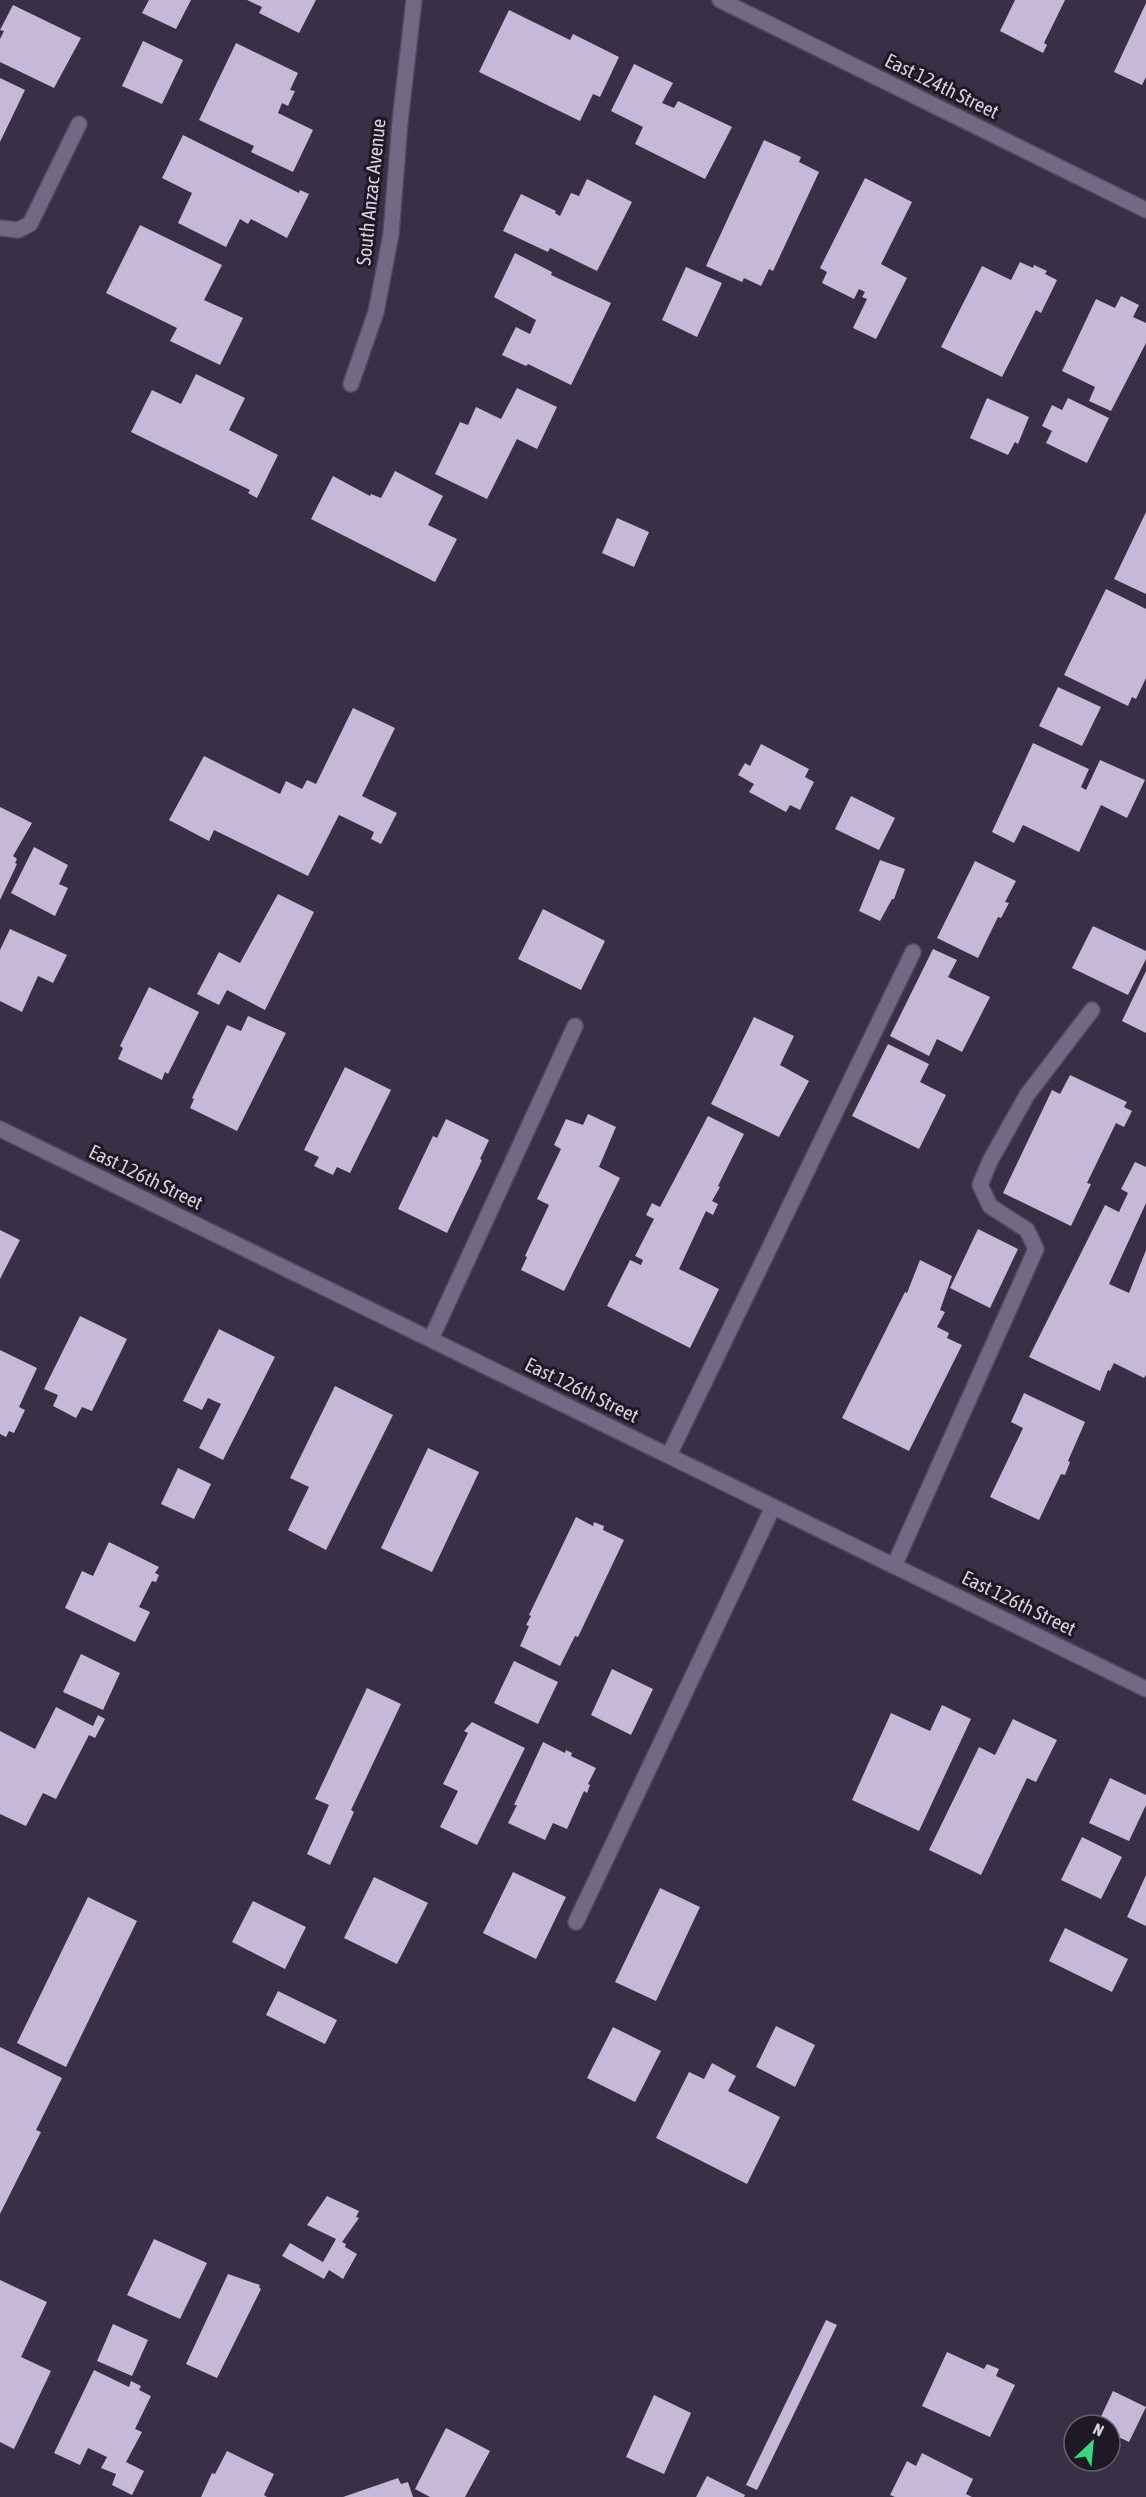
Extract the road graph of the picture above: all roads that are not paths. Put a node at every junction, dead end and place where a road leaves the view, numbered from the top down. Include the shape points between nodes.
1 (414, 0) edge
2 (720, 0) edge
3 (79, 124) dead end
4 (1146, 210) edge
5 (0, 228) edge
6 (351, 384) dead end
7 (912, 952) dead end
8 (1092, 1010) dead end
9 (575, 1026) dead end
10 (0, 1129) edge
11 (431, 1339) junction
12 (669, 1455) junction
13 (773, 1507) junction
14 (894, 1566) junction
15 (1146, 1689) edge
16 (576, 1922) dead end

1 - 6 street, South Anzac Avenue via 391,234 376,312
2 - 4 street, East 124th Street
3 - 5 street via 30,224 18,230
7 - 12 street
8 - 14 street via 1026,1095 980,1185 990,1206 1027,1230 1036,1250
9 - 11 street
10 - 11 street, East 126th Street
11 - 12 street, East 126th Street
12 - 13 street, East 126th Street
13 - 14 street, East 126th Street
13 - 16 street
14 - 15 street, East 126th Street

